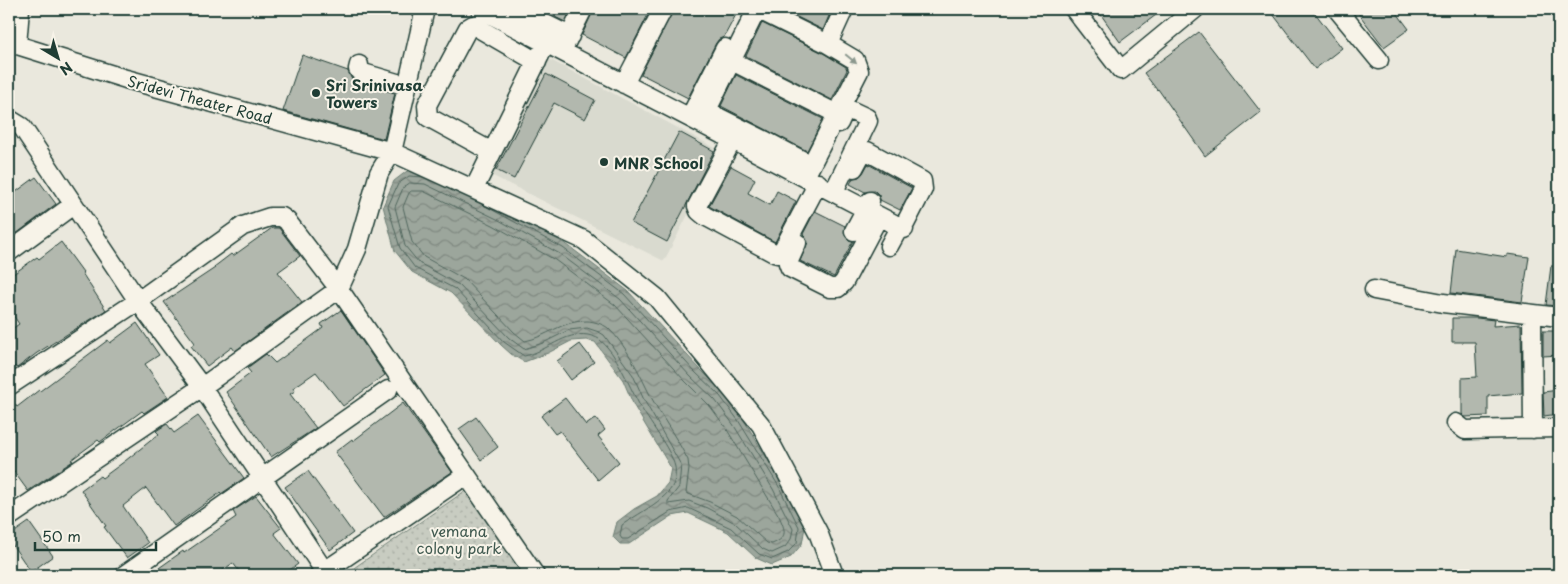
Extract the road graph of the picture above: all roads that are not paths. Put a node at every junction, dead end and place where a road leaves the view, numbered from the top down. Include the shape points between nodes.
1 (20, 9) edge
2 (425, 9) edge
3 (480, 9) edge
4 (516, 9) edge
5 (584, 9) edge
6 (663, 9) edge
7 (753, 9) edge
8 (842, 9) edge
9 (1074, 9) edge
10 (1195, 9) edge
11 (1337, 9) edge
12 (570, 36) junction
13 (546, 43) junction
14 (828, 44) junction
15 (13, 45) edge
16 (562, 52) junction
17 (1379, 60) dead end
18 (732, 61) junction
19 (537, 62) junction
20 (359, 65) dead end
21 (624, 84) junction
22 (407, 86) junction
23 (837, 114) junction
24 (690, 116) junction
25 (9, 119) edge
26 (713, 122) junction
27 (733, 139) junction
28 (761, 146) junction
29 (392, 152) junction
30 (492, 152) junction
31 (825, 182) junction
32 (474, 189) junction
33 (73, 205) junction
34 (873, 208) junction
35 (903, 225) junction
36 (854, 231) dead end
37 (889, 246) dead end
38 (9, 252) edge
39 (339, 289) junction
40 (1374, 290) dead end
41 (138, 301) junction
42 (1532, 314) junction
43 (1559, 317) edge
44 (9, 386) edge
45 (202, 387) junction
46 (388, 390) dead end
47 (1456, 423) dead end
48 (1559, 428) edge
49 (1533, 429) junction
50 (466, 475) junction
51 (263, 479) junction
52 (9, 517) edge
53 (528, 573) edge
54 (324, 574) edge
55 (124, 575) edge
56 (834, 575) edge

1 - 15 street
2 - 22 street
3 - 13 street
4 - 12 street
5 - 12 street
6 - 21 street
7 - 14 street
7 - 18 street
7 - 24 street
8 - 14 street
9 - 10 street via 1121,70
11 - 17 street
12 - 16 street
13 - 16 street
13 - 19 street
14 -> 23 street via 855,60 859,70
15 - 29 street, Sridevi Theater Road
16 - 21 street
18 - 23 street
18 - 26 street via 708,108
19 - 30 street
19 - 30 street via 473,25 468,28 427,105 428,117
20 - 22 street via 360,72
21 - 24 street
22 - 29 street
23 - 31 street
24 - 26 street
25 - 33 street via 22,126
26 - 27 street
26 - 28 street
27 - 28 street
27 - 31 street via 697,206 706,216 774,253 782,253
28 - 31 street
29 - 32 street, Sridevi Theater Road
29 - 39 street via 379,173 357,249
30 - 32 street
31 - 34 street
31 - 34 street via 789,259 789,266 794,270 830,288 838,288 844,282
31 - 35 street via 864,151 920,180 924,189
32 - 56 street, Sridevi Theater Road via 584,240 657,298 762,425 818,532
33 - 38 street
33 - 41 street
34 - 35 street
34 - 36 street
35 - 37 street
39 - 41 street via 287,221 282,217 270,217 243,226
39 - 45 street
39 - 50 street
40 - 42 street
41 - 44 street
41 - 45 street
42 - 43 street
42 - 49 street
45 - 51 street
45 - 52 street
46 - 51 street
47 - 49 street via 1465,430
48 - 49 street
50 - 53 street
50 - 54 street
51 - 54 street
51 - 55 street

